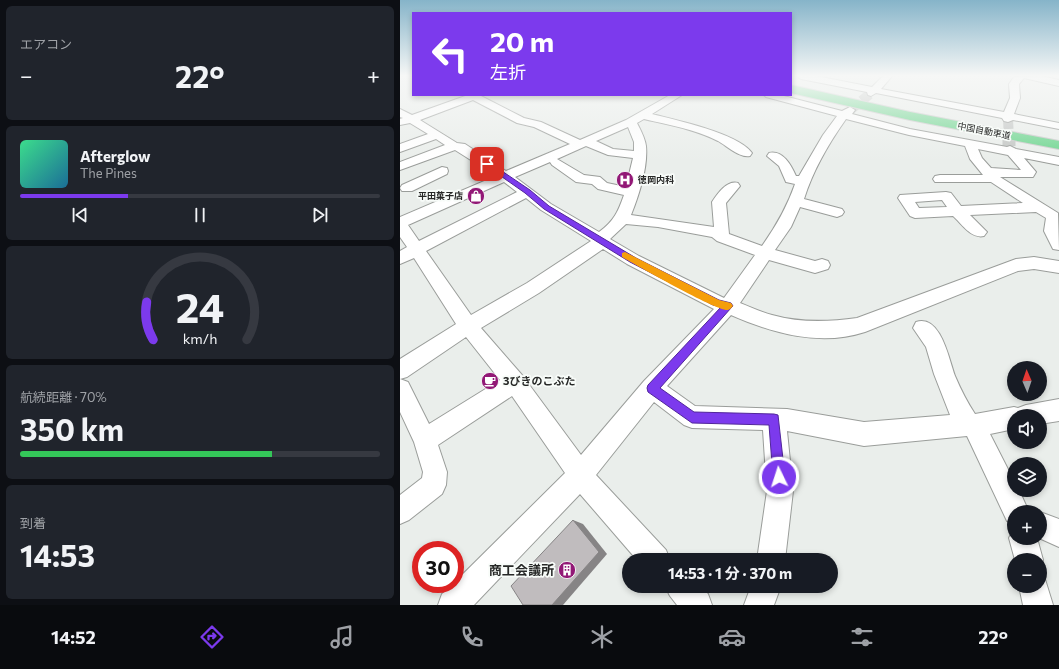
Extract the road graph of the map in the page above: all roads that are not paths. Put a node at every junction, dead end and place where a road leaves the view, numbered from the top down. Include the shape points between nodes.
1 (448, 104) edge
2 (490, 104) edge
3 (662, 104) edge
4 (811, 104) edge
5 (856, 104) edge
6 (885, 104) edge
7 (943, 104) edge
8 (1013, 104) edge
9 (846, 112) junction
10 (642, 116) junction
11 (404, 118) edge
12 (1007, 118) junction
13 (664, 121) junction
14 (1059, 126) edge
15 (633, 128) junction
16 (437, 136) junction
17 (1059, 140) edge
18 (583, 142) junction
19 (970, 144) junction
20 (1059, 145) edge
21 (454, 146) junction
22 (400, 148) edge
23 (1010, 149) junction
24 (746, 153) dead end
25 (640, 154) junction
26 (427, 156) junction
27 (773, 156) dead end
28 (1059, 161) edge
29 (556, 162) dead end
30 (400, 166) edge
31 (990, 174) junction
32 (506, 177) junction
33 (940, 179) dead end
34 (803, 182) junction
35 (404, 185) edge
36 (733, 186) dead end
37 (527, 192) junction
38 (631, 192) junction
39 (796, 201) junction
40 (1039, 207) junction
41 (425, 211) junction
42 (837, 212) dead end
43 (622, 220) junction
44 (400, 224) edge
45 (979, 232) dead end
46 (722, 237) junction
47 (602, 240) junction
48 (1059, 245) edge
49 (765, 253) junction
50 (408, 254) edge
51 (822, 266) dead end
52 (1059, 267) edge
53 (728, 306) junction
54 (468, 326) junction
55 (923, 328) dead end
56 (400, 370) edge
57 (515, 382) junction
58 (652, 388) junction
59 (400, 389) edge
60 (1059, 410) edge
61 (1047, 412) edge
62 (774, 419) junction
63 (1007, 419) edge
64 (971, 425) junction
65 (425, 440) junction
66 (580, 476) junction
67 (1012, 505) edge
68 (400, 511) edge
69 (1047, 528) edge
70 (1059, 533) edge
71 (650, 553) edge
72 (772, 553) edge
73 (686, 593) edge
74 (763, 593) edge
75 (1035, 593) edge
76 (453, 605) edge
77 (697, 605) edge
78 (759, 605) edge
79 (1038, 605) edge

1 - 11 street
2 - 18 street via 521,121 537,124
3 - 10 street
4 - 9 street
5 - 20 highway, 中国自動車道
6 - 17 highway, 中国自動車道
7 - 12 street
8 - 12 street
9 - 19 street via 909,132
9 - 34 street via 829,135
10 - 13 street
10 - 15 street
11 - 16 street
12 - 14 street
13 - 15 street
13 - 24 street via 712,133
15 - 18 street
15 - 25 street via 640,144
16 - 21 street
16 - 22 street
18 - 25 street via 610,152
18 - 32 street
19 - 23 street
19 - 31 street via 976,159
21 - 26 street
21 - 32 street via 461,147
23 - 28 street
23 - 31 street via 1030,172
25 - 38 street
26 - 30 street
26 - 35 street via 444,172 430,176 424,181
27 - 34 street via 784,164 791,179
29 - 38 street via 581,179 595,180 603,186
31 - 33 street via 986,179
31 - 40 street
32 - 37 street
32 - 41 street
34 - 39 street
35 - 41 street
36 - 46 street via 718,202
37 - 47 street via 552,211
37 - 50 street
38 - 43 street
39 - 42 street
39 - 49 street via 783,227
40 - 45 street via 958,212
40 - 48 street via 1053,216 1052,231
41 - 44 street
43 - 46 street via 654,222 717,233
43 - 47 street
44 - 50 street
46 - 49 street
47 - 53 street via 659,275 716,303
47 - 54 street via 533,288
49 - 51 street via 814,267
49 - 53 street
50 - 54 street
52 - 53 street via 1034,263 1016,265 858,326 837,329 811,331 771,323
53 - 58 street
54 - 56 street
54 - 57 street
55 - 64 street via 935,344 956,405
57 - 65 street
57 - 66 street
58 - 62 street via 692,418
58 - 66 street
59 - 65 street
60 - 61 street
62 - 64 street via 864,434
62 - 72 street via 780,491
63 - 64 street
64 - 67 street
65 - 68 street via 435,472 433,485
66 - 71 street
66 - 76 street
69 - 70 street
73 - 77 street
74 - 78 street
75 - 79 street

